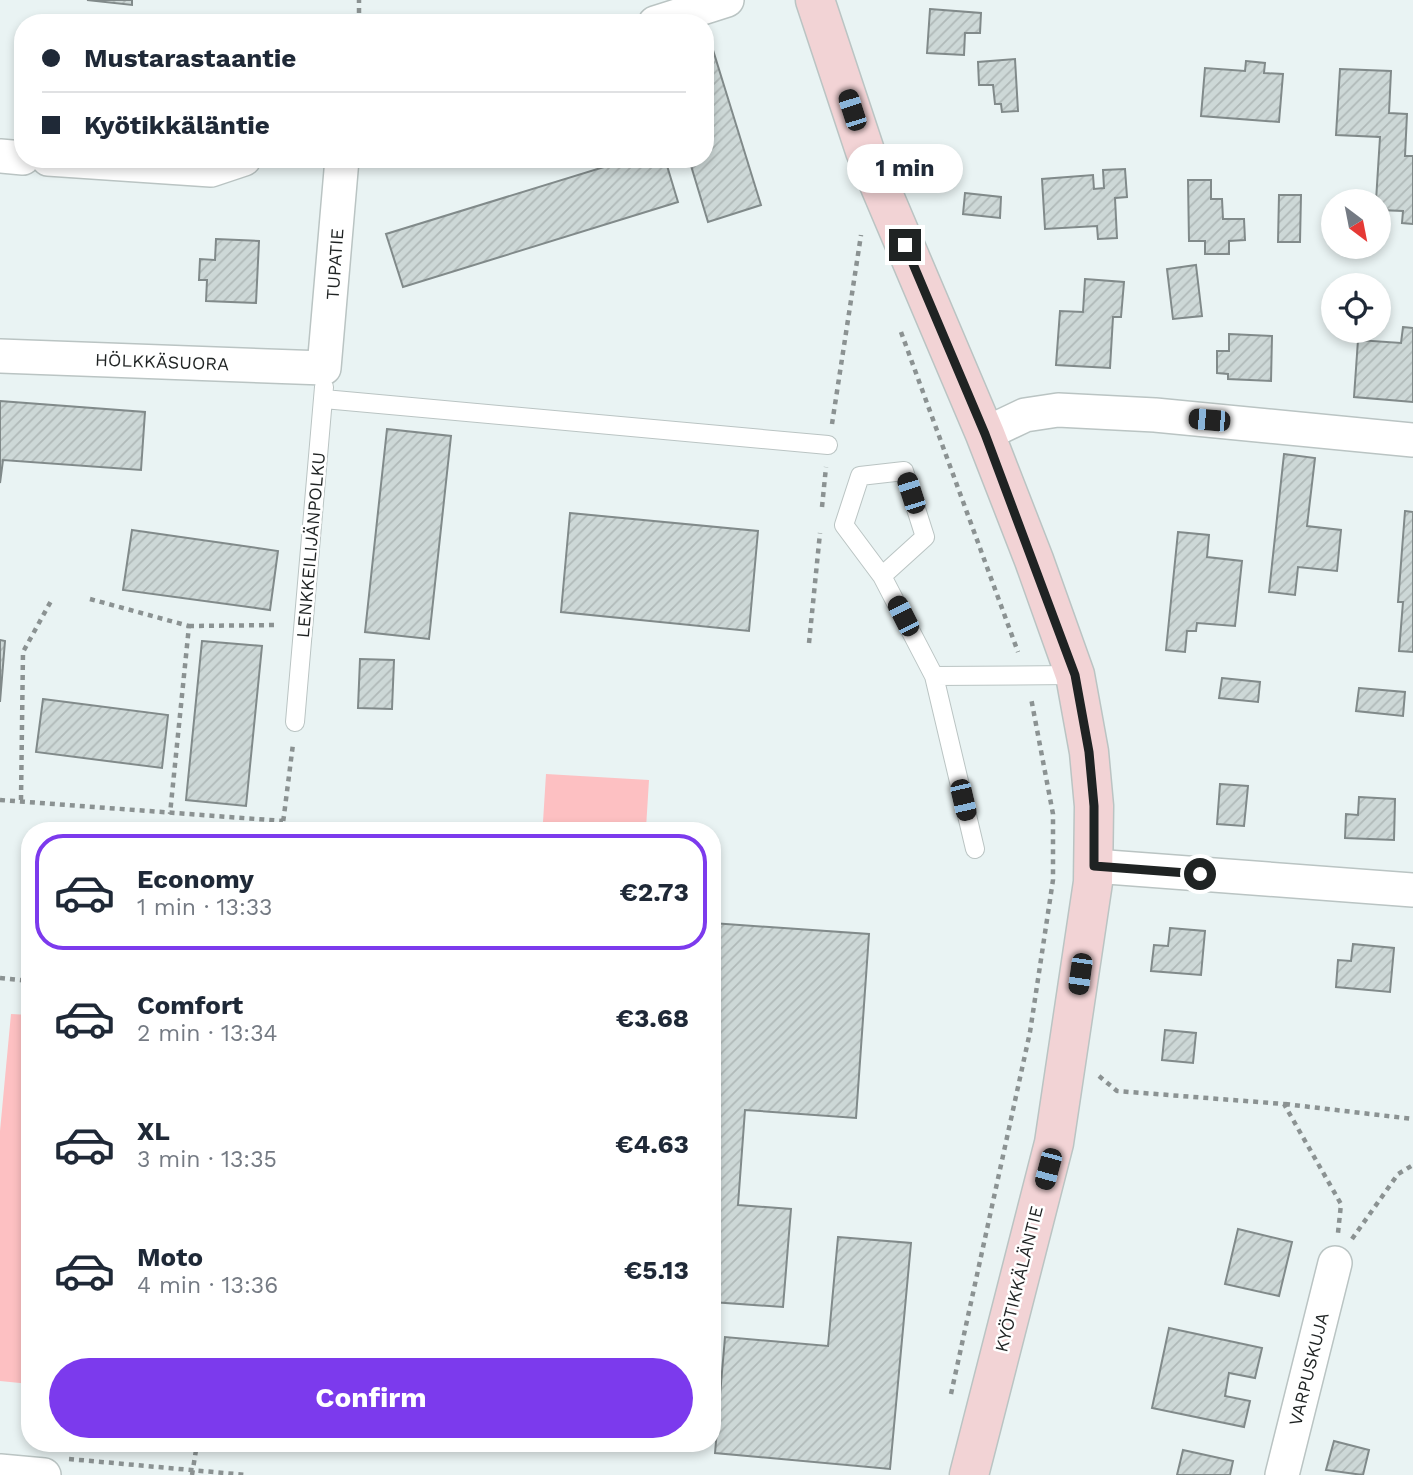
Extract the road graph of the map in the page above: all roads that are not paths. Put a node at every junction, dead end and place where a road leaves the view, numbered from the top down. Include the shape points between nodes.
1 (727, 0) edge
2 (815, 0) edge
3 (683, 14) edge
4 (181, 168) edge
5 (217, 168) edge
6 (341, 168) edge
7 (0, 356) edge
8 (324, 383) junction
9 (985, 434) junction
10 (1413, 440) edge
11 (828, 445) dead end
12 (882, 576) junction
13 (1075, 675) junction
14 (934, 676) junction
15 (296, 722) road end
16 (975, 849) dead end
17 (1094, 866) junction
18 (1413, 890) edge
19 (1335, 1263) road end
20 (53, 1466) edge
21 (0, 1471) edge
22 (969, 1475) edge
23 (1282, 1475) edge

1 - 3 street
2 - 9 main road, KYÖTIKKÄLÄNTIE via 865,151
4 - 5 street
6 - 8 street, TUPATIE
7 - 8 street, HÖLKKÄSUORA
8 - 11 lane
8 - 15 lane, LENKKEILIJÄNPOLKU
9 - 10 street via 1025,415 1058,410
9 - 13 main road, KYÖTIKKÄLÄNTIE
12 - 12 lane via 844,524 860,475 904,471 925,537
12 - 14 lane
13 - 14 lane
13 - 17 main road, KYÖTIKKÄLÄNTIE via 1089,752
14 - 16 lane
17 - 18 street
17 - 22 main road, KYÖTIKKÄLÄNTIE via 1054,1143
19 - 23 street, VARPUSKUJA
20 - 21 street

